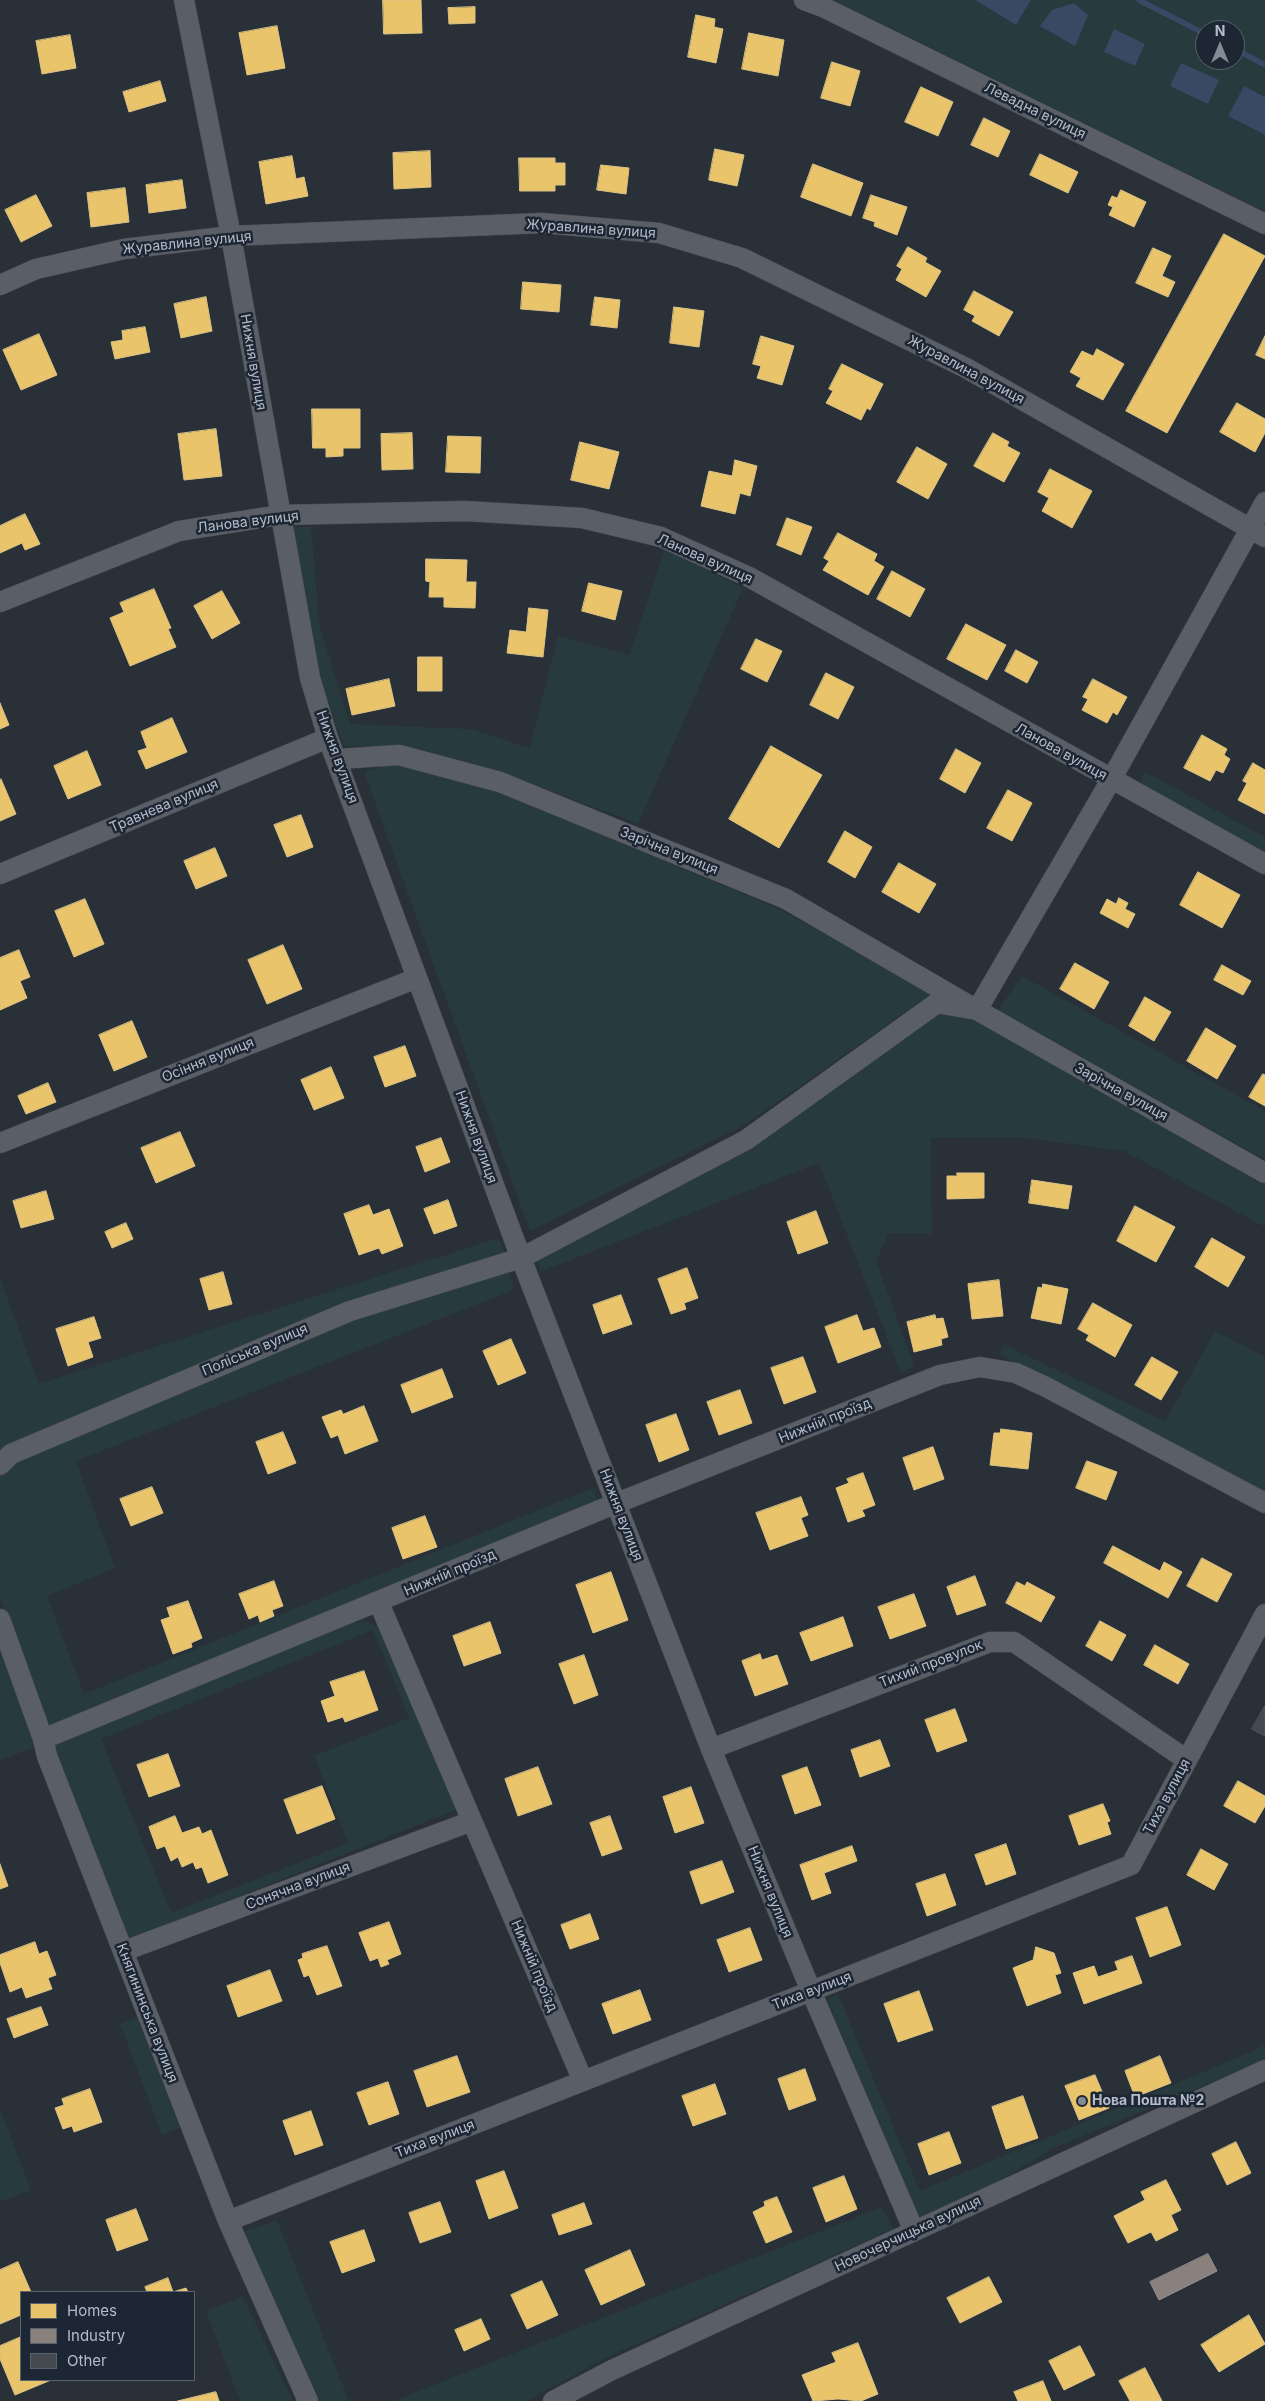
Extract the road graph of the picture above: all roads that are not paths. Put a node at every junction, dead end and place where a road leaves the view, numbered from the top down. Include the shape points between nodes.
1 (184, 0) edge
2 (804, 0) edge
3 (1265, 224) edge
4 (231, 236) junction
5 (0, 285) edge
6 (1265, 502) edge
7 (280, 515) junction
8 (1257, 533) edge
9 (0, 602) edge
10 (328, 738) junction
11 (338, 759) junction
12 (1111, 780) junction
13 (1265, 864) edge
14 (0, 874) edge
15 (417, 978) junction
16 (977, 1010) junction
17 (0, 1143) edge
18 (1265, 1173) edge
19 (521, 1258) junction
20 (0, 1465) edge
21 (617, 1503) junction
22 (1265, 1503) edge
23 (378, 1603) junction
24 (1265, 1614) edge
25 (0, 1619) edge
26 (43, 1739) junction
27 (711, 1749) junction
28 (1187, 1760) junction
29 (472, 1821) junction
30 (124, 1951) junction
31 (811, 1991) junction
32 (1265, 2070) edge
33 (583, 2081) junction
34 (228, 2220) junction
35 (914, 2231) junction
36 (308, 2401) edge
37 (553, 2401) edge

1 - 4 street, Нижня вулиця
2 - 3 street, Левадна вулиця
4 - 5 street, Журавлина вулиця via 124,249 36,269
4 - 7 street, Нижня вулиця
4 - 8 street, Журавлина вулиця via 542,223 658,233 742,258 966,368
6 - 8 street
7 - 9 street, Ланова вулиця via 179,531
7 - 10 street, Нижня вулиця via 310,678
7 - 12 street, Ланова вулиця via 465,511 563,516 660,537 749,577
8 - 12 street
10 - 11 street, Нижня вулиця
10 - 14 street, Травнева вулиця
11 - 15 street, Нижня вулиця
11 - 16 street, Зарічна вулиця via 400,755 500,782 786,899
12 - 13 street, Ланова вулиця
12 - 16 street
15 - 17 street, Осіння вулиця
15 - 19 street, Нижня вулиця
16 - 18 street, Зарічна вулиця
16 - 19 street, Зарічна вулиця via 936,1002 746,1140
19 - 20 street, Поліська вулиця via 350,1311 11,1454
19 - 21 street, Нижня вулиця
21 - 22 street, Нижній проїзд via 940,1375 980,1367 1016,1373 1031,1380
21 - 23 street, Нижній проїзд
21 - 27 street, Нижня вулиця
23 - 26 street, Нижній проїзд
23 - 29 street, Нижній проїзд
24 - 28 street, Тиха вулиця
25 - 26 street, Княгининська вулиця
26 - 30 street, Княгининська вулиця
27 - 28 street, Тихий провулок via 990,1642 1014,1642
27 - 31 street, Нижня вулиця
28 - 31 street, Тиха вулиця via 1131,1865
29 - 30 street, Сонячна вулиця
29 - 33 street, Нижній проїзд
30 - 34 street, Княгининська вулиця
31 - 33 street, Тиха вулиця
31 - 35 street, Нижня вулиця
32 - 35 street, Новочерчицька вулиця
33 - 34 street, Тиха вулиця
34 - 36 street, Княгининська вулиця
35 - 37 street, Новочерчицька вулиця via 612,2370

